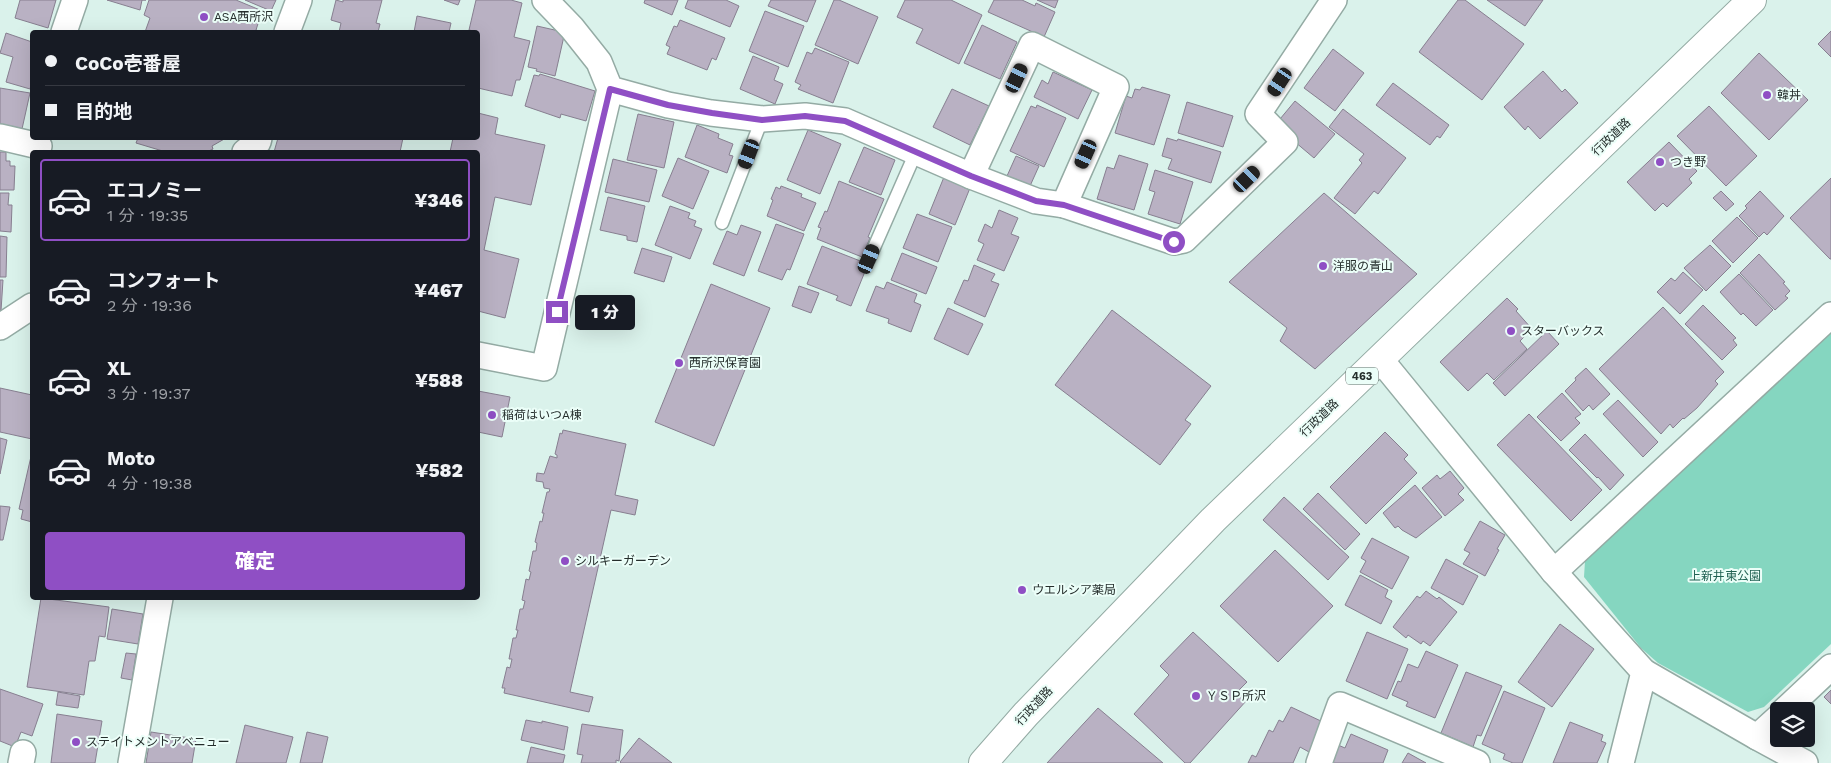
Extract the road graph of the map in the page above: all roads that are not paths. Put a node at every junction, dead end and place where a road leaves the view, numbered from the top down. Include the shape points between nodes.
1 (75, 0) edge
2 (299, 0) edge
3 (545, 0) edge
4 (1334, 0) edge
5 (1752, 0) edge
6 (65, 30) edge
7 (288, 30) edge
8 (610, 89) junction
9 (762, 120) junction
10 (0, 137) edge
11 (40, 145) edge
12 (916, 152) junction
13 (971, 176) junction
14 (1064, 205) junction
15 (722, 223) dead end
16 (869, 259) dead end
17 (30, 307) edge
18 (1831, 315) edge
19 (0, 327) edge
20 (480, 356) edge
21 (1380, 360) junction
22 (1554, 572) junction
23 (160, 600) edge
24 (1831, 667) edge
25 (1644, 672) junction
26 (1794, 702) edge
27 (1770, 725) edge
28 (1757, 737) junction
29 (132, 763) edge
30 (983, 763) edge
31 (1319, 763) edge
32 (1477, 763) edge
33 (1621, 763) edge
34 (1805, 763) edge

1 - 6 street
2 - 7 street
3 - 8 street via 599,62
4 - 14 street via 1258,114 1285,142 1184,240 1174,242
5 - 21 highway, 行政道路 / 463
8 - 9 street via 668,105
8 - 20 street via 544,368
9 - 12 street via 805,116 845,121
9 - 15 lane
10 - 11 street
12 - 13 street
12 - 16 lane
13 - 14 street via 1036,201
13 - 14 street via 1032,45 1116,87
17 - 19 street
18 - 22 street
21 - 22 street
21 - 30 highway, 行政道路 / 463 via 1213,520
22 - 25 street
23 - 29 street
24 - 26 street
25 - 28 street
25 - 33 street
27 - 28 street
28 - 34 street
31 - 32 street via 1340,704

